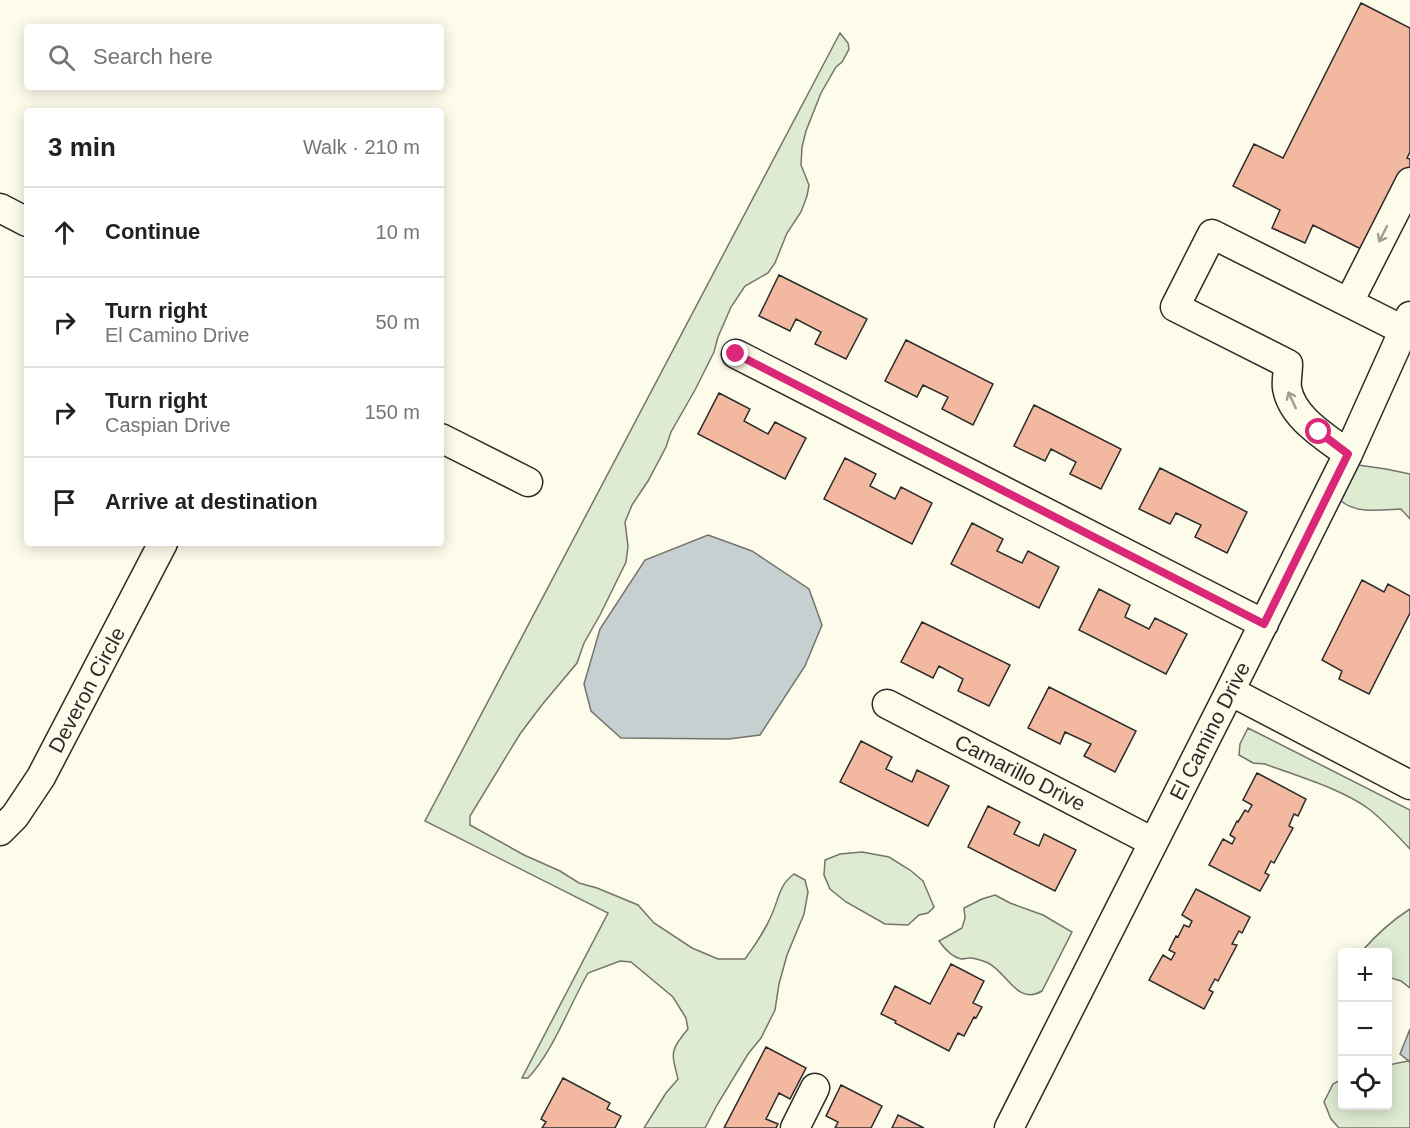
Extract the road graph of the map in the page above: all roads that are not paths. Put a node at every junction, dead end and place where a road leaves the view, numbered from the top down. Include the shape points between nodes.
1 (1410, 182) edge
2 (0, 208) edge
3 (24, 220) edge
4 (1349, 302) junction
5 (1407, 323) edge
6 (736, 354) dead end
7 (444, 440) edge
8 (1348, 454) junction
9 (528, 482) dead end
10 (162, 546) edge
11 (1264, 624) junction
12 (1230, 691) junction
13 (887, 704) dead end
14 (1410, 785) edge
15 (0, 831) edge
16 (1153, 842) junction
17 (815, 1088) dead end
18 (795, 1128) edge
19 (1009, 1128) edge

1 -> 4 street
2 - 3 street
4 - 5 street
8 -> 4 street via 1295,408 1286,386 1288,364 1175,307 1212,234
5 - 8 street, El Camino Drive
6 - 11 street
7 - 9 street
8 - 11 street, El Camino Drive
10 - 15 street, Deveron Circle via 41,777
11 - 12 street, El Camino Drive
12 - 14 street
12 - 16 street, El Camino Drive
13 - 16 street, Camarillo Drive
16 - 19 street, El Camino Drive
17 - 18 street

